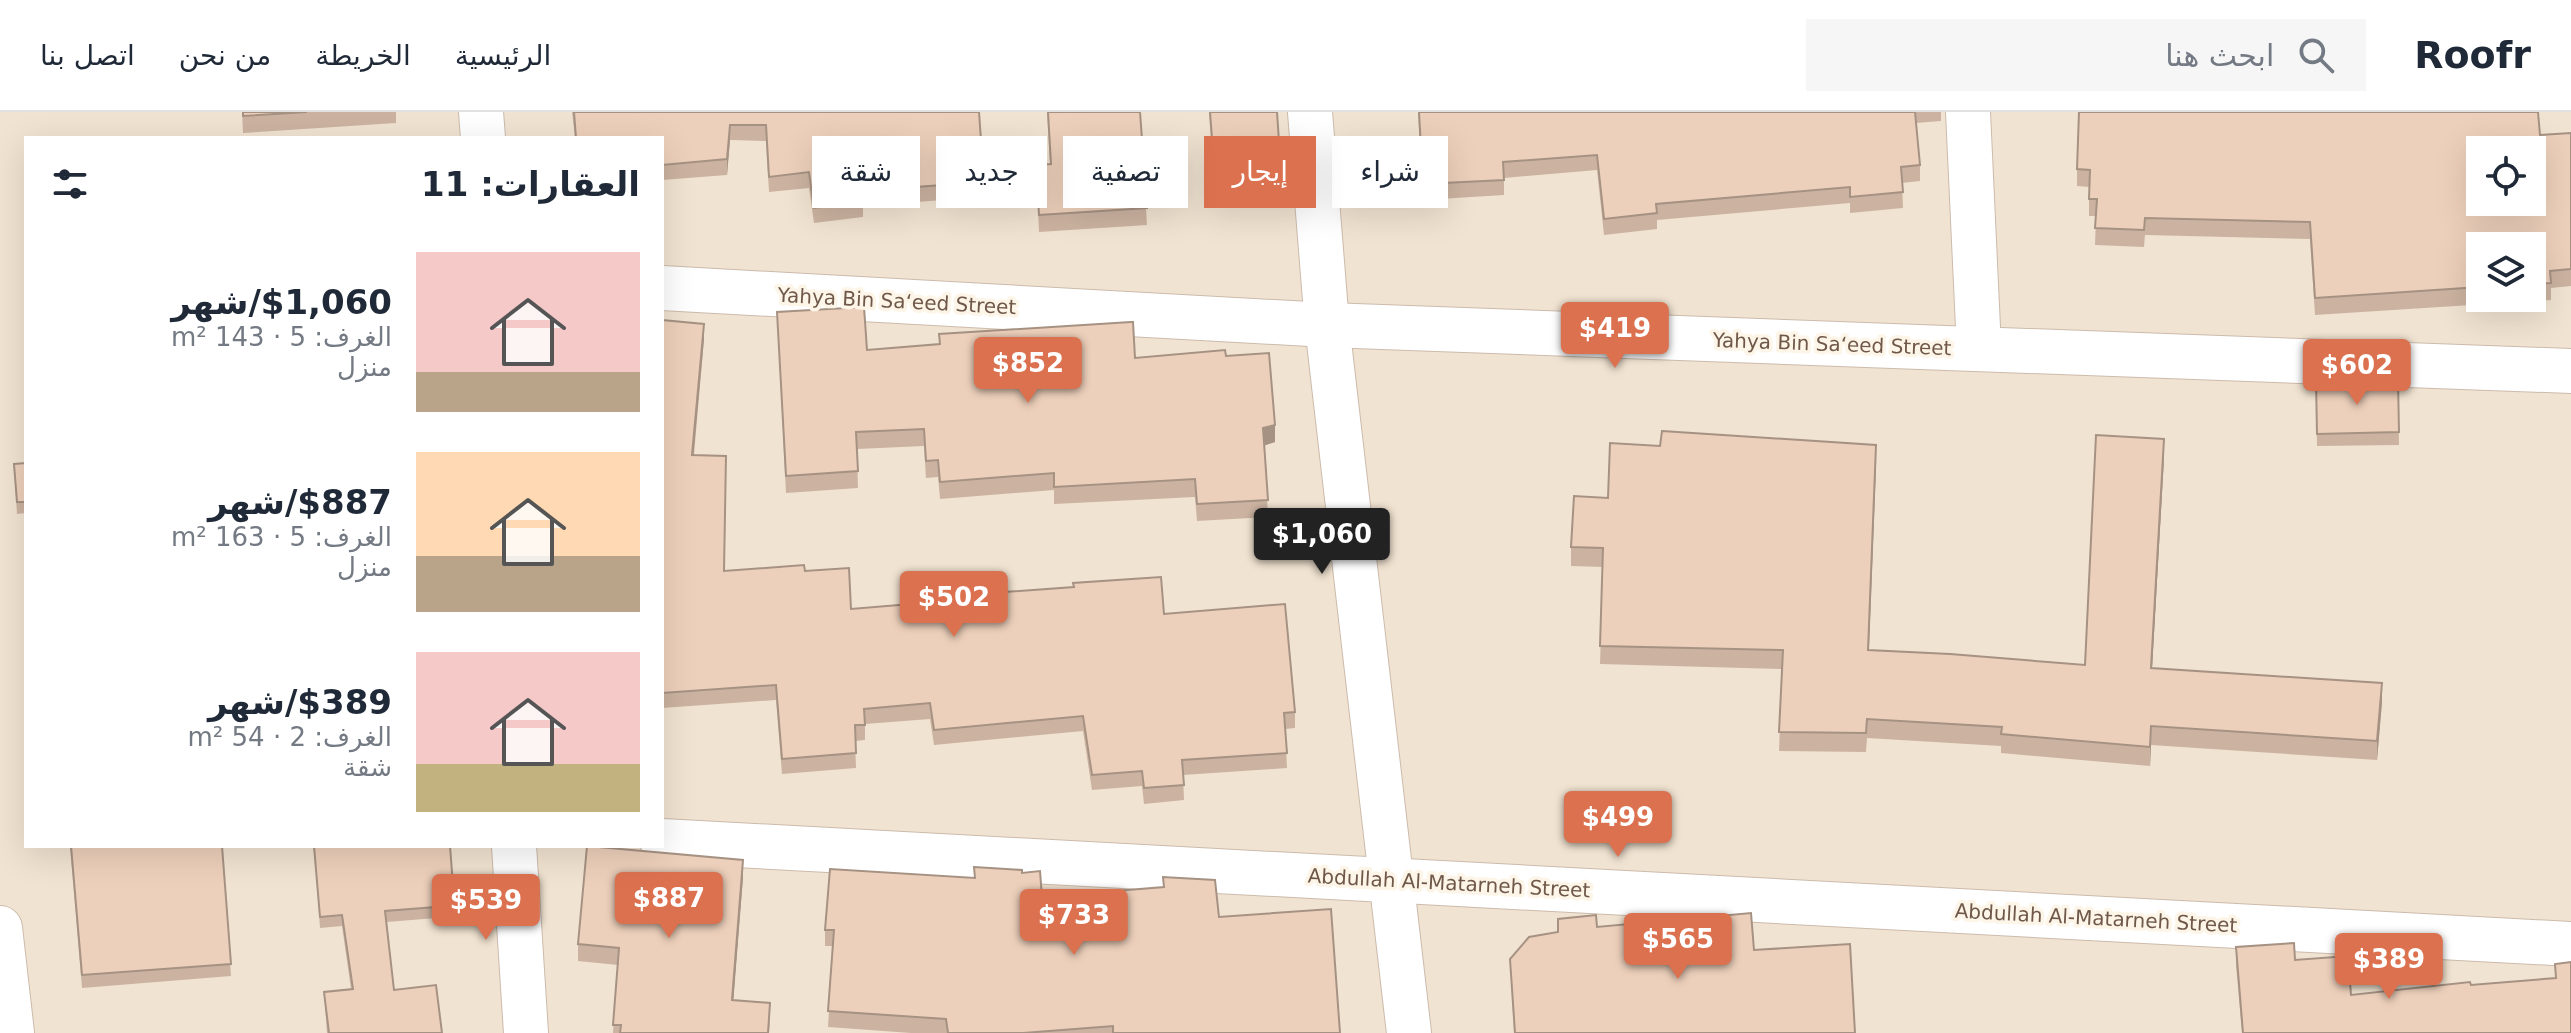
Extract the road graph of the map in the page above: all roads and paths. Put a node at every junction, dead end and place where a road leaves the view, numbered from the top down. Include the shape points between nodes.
1 (481, 112) edge
2 (1310, 112) edge
3 (1968, 112) edge
4 (483, 136) edge
5 (664, 288) edge
6 (1327, 325) junction
7 (1979, 349) junction
8 (2571, 371) edge
9 (664, 841) edge
10 (514, 848) edge
11 (1392, 880) junction
12 (0, 928) edge
13 (2571, 944) edge
14 (12, 1033) edge
15 (526, 1033) edge
16 (1409, 1033) edge

1 - 4 street
2 - 6 street
3 - 7 street
5 - 6 street, Yahya Bin Sa‘eed Street
6 - 7 street, Yahya Bin Sa‘eed Street
6 - 11 street
7 - 8 street, Yahya Bin Sa‘eed Street
9 - 11 street, Abdullah Al-Matarneh Street
10 - 15 street
11 - 13 street, Abdullah Al-Matarneh Street
11 - 16 street
12 - 14 street

